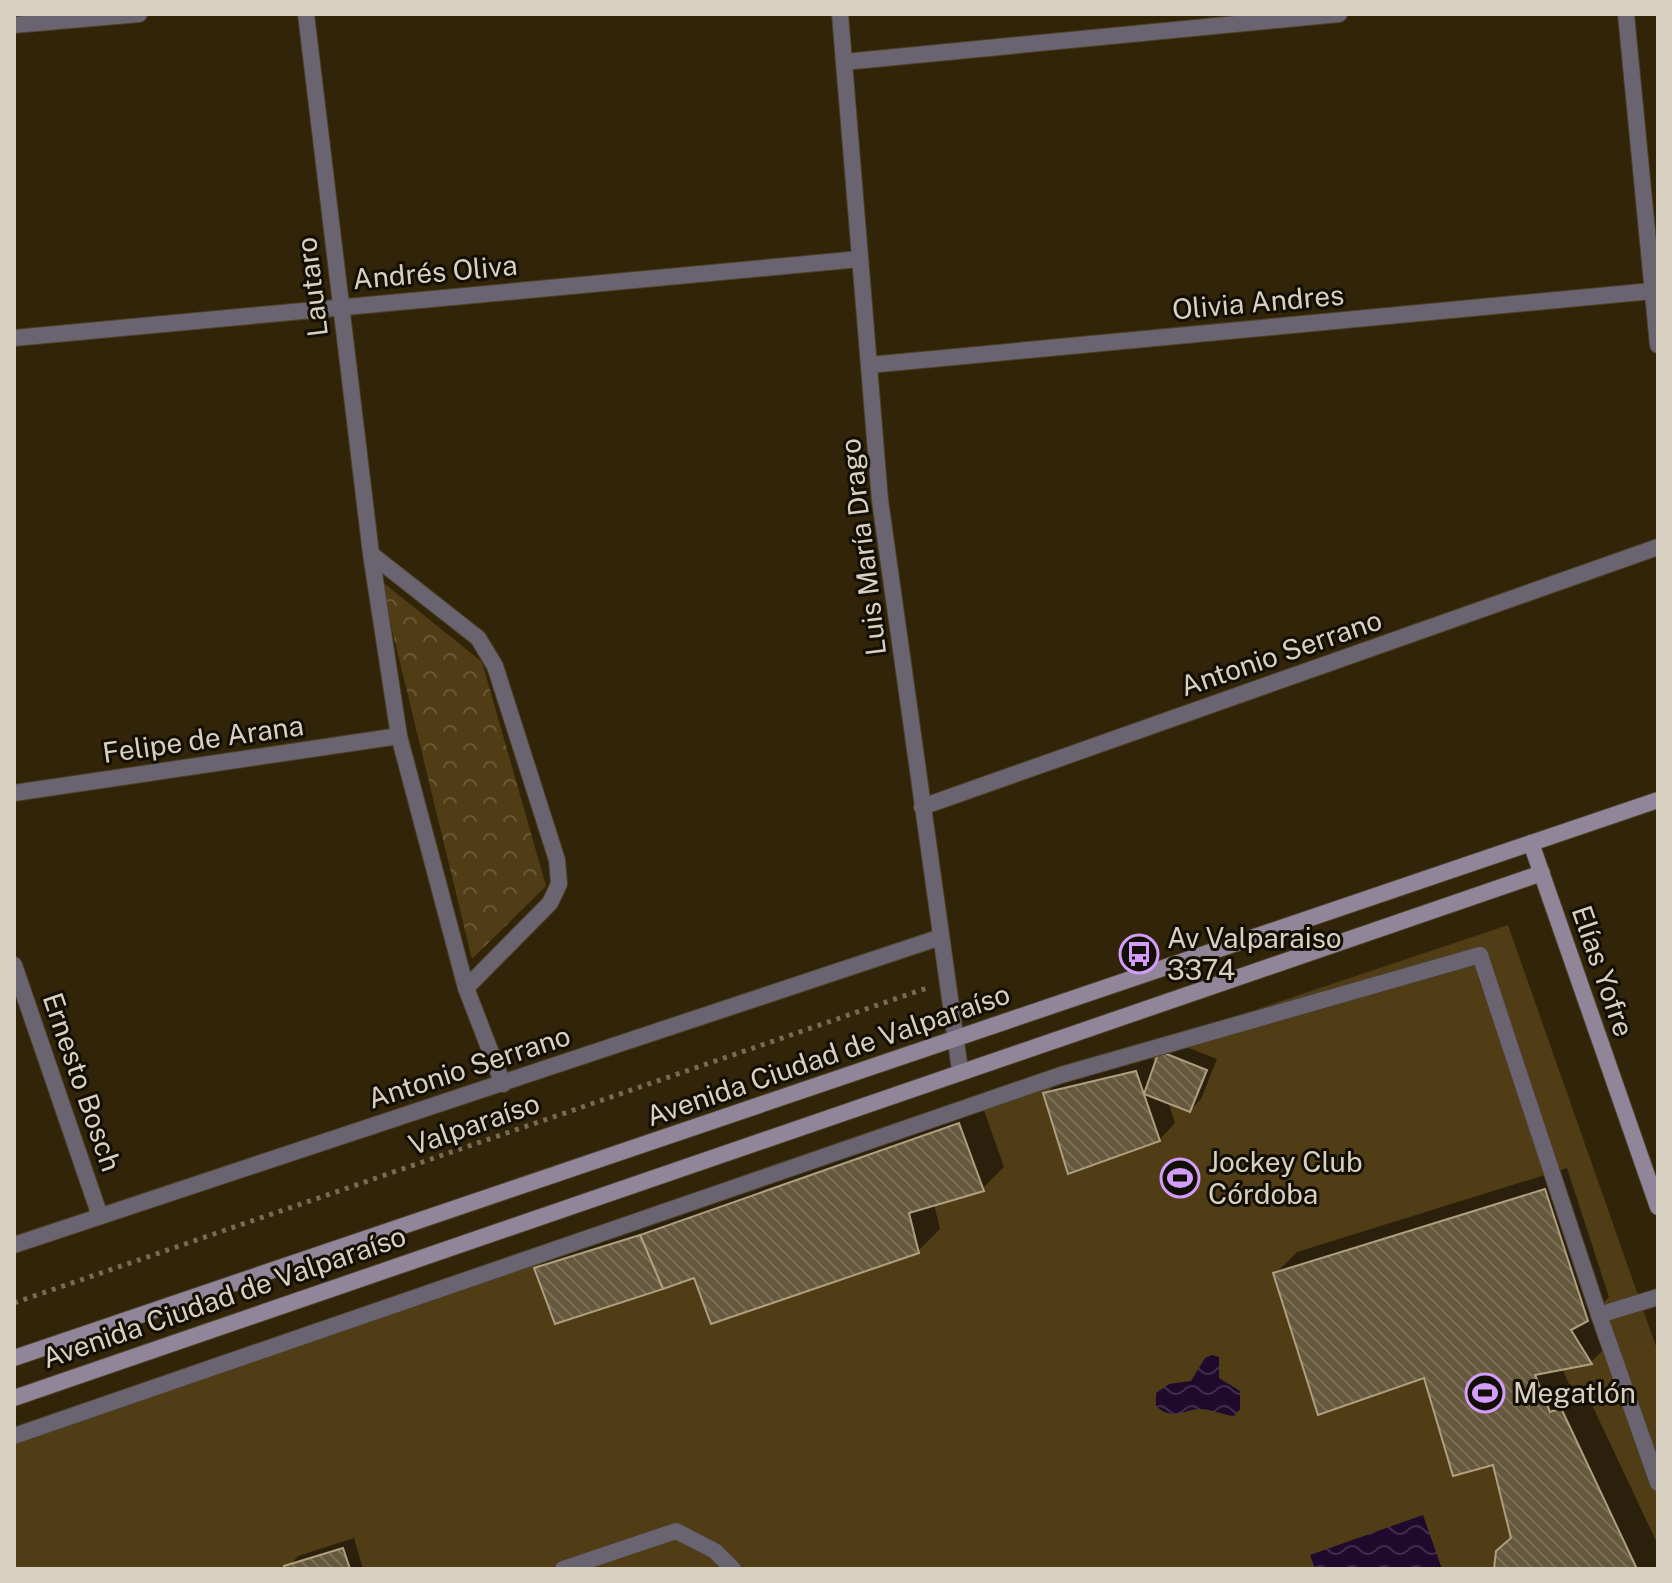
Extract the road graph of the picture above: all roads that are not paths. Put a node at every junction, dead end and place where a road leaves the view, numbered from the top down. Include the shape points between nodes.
1 (139, 14) edge
2 (306, 14) edge
3 (840, 14) edge
4 (1339, 14) edge
5 (1627, 16) edge
6 (14, 25) edge
7 (844, 62) junction
8 (860, 259) junction
9 (1652, 291) junction
10 (340, 307) junction
11 (14, 338) edge
12 (1658, 345) edge
13 (869, 365) junction
14 (1658, 547) edge
15 (371, 554) junction
16 (399, 736) junction
17 (14, 793) edge
18 (1658, 800) edge
19 (922, 807) junction
20 (1531, 843) junction
21 (1542, 873) junction
22 (941, 937) junction
23 (14, 965) edge
24 (466, 988) junction
25 (955, 1039) junction
26 (960, 1070) junction
27 (503, 1084) junction
28 (1658, 1207) edge
29 (100, 1216) junction
30 (14, 1245) edge
31 (1658, 1297) edge
32 (1599, 1315) junction
33 (14, 1358) edge
34 (14, 1398) edge
35 (14, 1436) edge
36 (1658, 1483) edge
37 (563, 1569) edge
38 (733, 1569) edge

1 - 6 street
2 - 10 street, Lautaro
3 - 7 street, Luis María Drago
4 - 7 street
5 - 9 street
7 - 8 street, Luis María Drago
8 - 10 street, Andrés Oliva
8 - 13 street, Luis María Drago
9 - 12 street
9 - 13 street, Olivia Andres
10 - 11 street, Andrés Oliva
10 - 15 street, Lautaro
13 - 19 street, Luis María Drago via 880,500
14 - 19 street, Antonio Serrano
15 - 16 street, Lautaro
15 - 24 street via 478,638 495,666 557,860 559,884 550,903
16 - 17 street, Felipe de Arana
16 - 24 street, Lautaro
18 - 20 main road, Avenida Ciudad de Valparaíso
19 - 22 street, Luis María Drago
20 - 21 main road, Elías Yofre
20 - 25 main road, Avenida Ciudad de Valparaíso
21 - 26 main road, Avenida Ciudad de Valparaíso
21 - 28 main road, Elías Yofre
22 - 25 street, Luis María Drago
22 - 27 street, Antonio Serrano
23 - 29 street, Ernesto Bosch
24 - 27 street, Lautaro
25 - 26 street, Luis María Drago
25 - 33 main road, Avenida Ciudad de Valparaíso
26 - 34 main road, Avenida Ciudad de Valparaíso
27 - 29 street, Antonio Serrano
29 - 30 street, Antonio Serrano
31 - 32 street
32 - 35 street via 1480,955 1061,1075
32 - 36 street
37 - 38 street via 676,1531 715,1551

